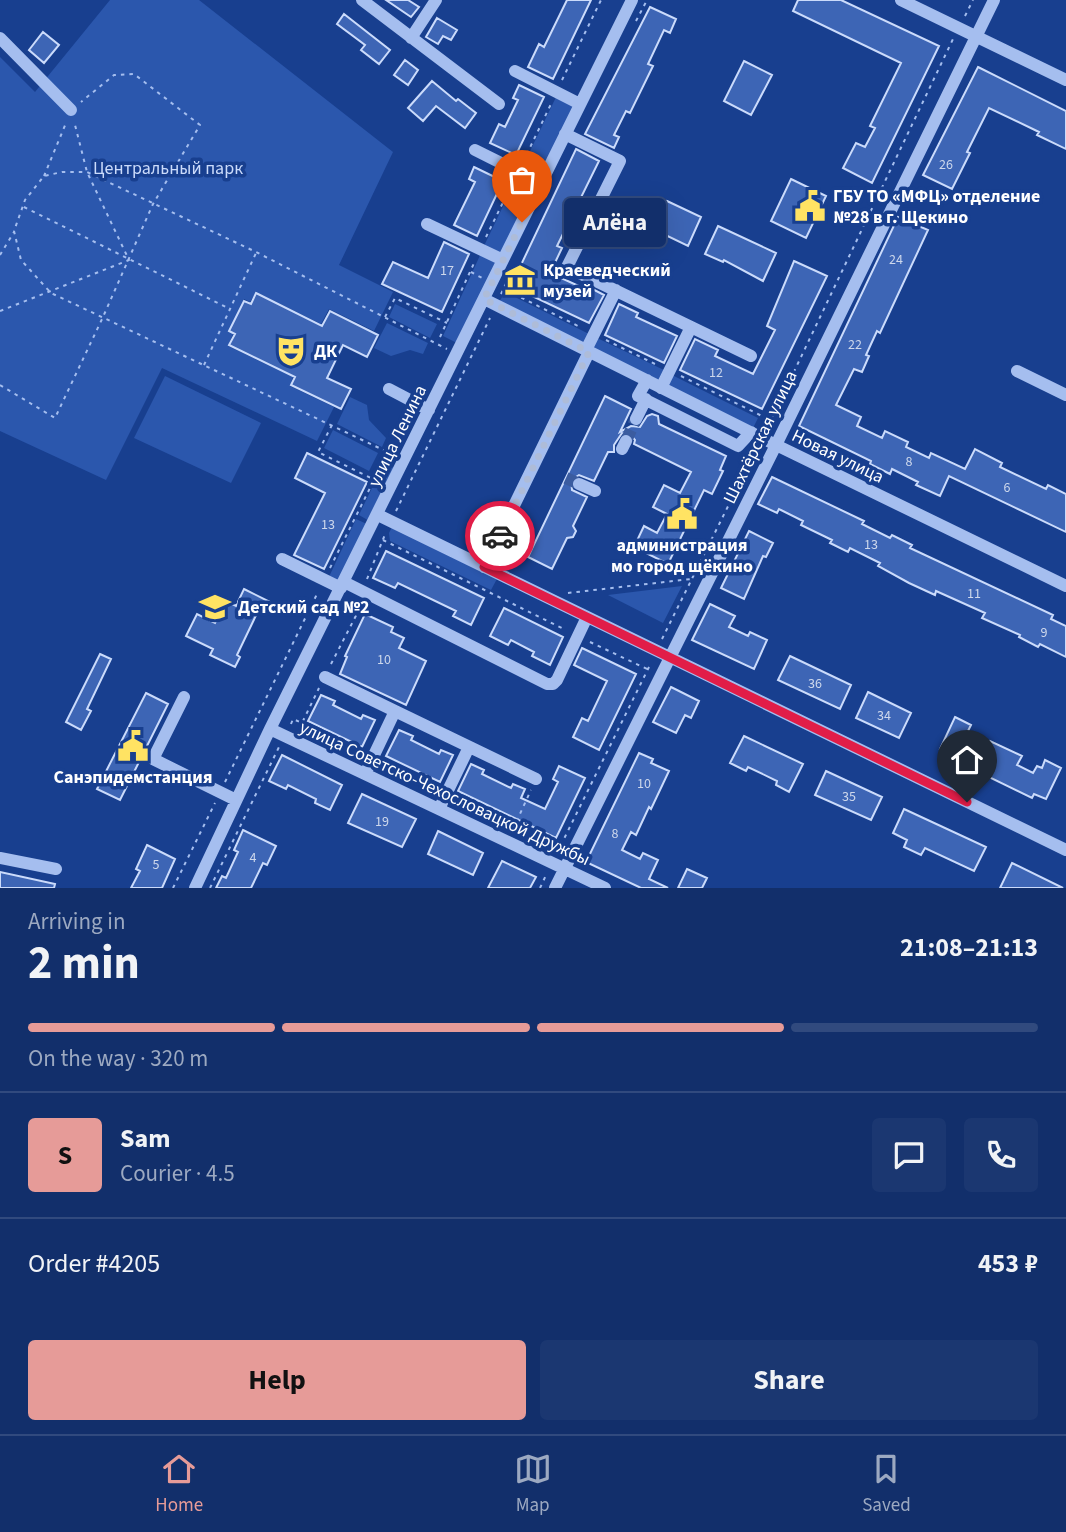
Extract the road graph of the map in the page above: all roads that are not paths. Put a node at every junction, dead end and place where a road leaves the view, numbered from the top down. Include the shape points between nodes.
1 (362, 0) edge
2 (436, 0) edge
3 (632, 0) edge
4 (901, 0) edge
5 (994, 0) edge
6 (975, 37) junction
7 (0, 38) edge
8 (411, 38) junction
9 (515, 71) dead end
10 (1066, 80) edge
11 (499, 104) dead end
12 (580, 104) junction
13 (71, 110) road end
14 (565, 134) junction
15 (475, 150) dead end
16 (541, 183) junction
17 (427, 224) dead end
18 (503, 260) junction
19 (616, 290) junction
20 (484, 299) junction
21 (691, 327) junction
22 (588, 351) junction
23 (751, 356) dead end
24 (1017, 372) dead end
25 (647, 380) junction
26 (661, 388) junction
27 (389, 389) dead end
28 (1066, 395) edge
29 (646, 400) junction
30 (429, 410) junction
31 (636, 419) tunnel mouth
32 (751, 432) junction
33 (776, 445) junction
34 (579, 484) tunnel mouth
35 (595, 491) dead end
36 (378, 515) junction
37 (282, 559) dead end
38 (484, 567) junction
39 (342, 585) junction
40 (1066, 586) edge
41 (587, 617) junction
42 (669, 657) junction
43 (325, 677) road end
44 (184, 697) dead end
45 (396, 711) junction
46 (270, 729) junction
47 (469, 747) junction
48 (365, 774) junction
49 (536, 779) road end
50 (236, 800) junction
51 (439, 809) junction
52 (1066, 850) edge
53 (0, 858) edge
54 (56, 869) dead end
55 (565, 869) junction
56 (195, 888) edge
57 (555, 888) edge
58 (606, 888) edge

1 - 8 street
2 - 8 street
3 - 12 street, улица Ленина
4 - 6 street
5 - 6 street, Шахтёрская улица
6 - 10 street
6 - 33 street, Шахтёрская улица
7 - 13 street
8 - 11 street
9 - 12 street
12 - 14 street, улица Ленина
14 - 16 street, улица Ленина
14 - 19 street via 620,161 568,267
15 - 16 street
16 - 18 street, улица Ленина via 527,224
17 - 18 street
18 - 20 street, улица Ленина
19 - 21 street
19 - 22 street
20 - 22 street, Новая улица
20 - 30 street, улица Ленина
21 - 23 street
21 - 26 street
22 - 25 street, Новая улица
22 - 38 street
24 - 28 street
25 - 26 street, Новая улица
25 - 29 street via 638,396
26 - 32 street, Новая улица
27 - 30 street
29 - 31 street
29 - 32 street via 738,446
30 - 36 street, улица Ленина
32 - 33 street, Новая улица
33 - 40 street, Новая улица
33 - 42 street, Шахтёрская улица
34 - 35 street
36 - 38 street
36 - 39 street, улица Ленина
37 - 39 street
38 - 41 street
39 - 41 street via 547,684 557,680
39 - 46 street, улица Ленина
41 - 42 street
42 - 52 street
42 - 55 street, Шахтёрская улица
43 - 45 street
44 - 50 street via 153,759
45 - 47 street
45 - 48 street
46 - 48 street, улица Советско-Чехословацкой Дружбы
46 - 50 street, улица Ленина
47 - 49 street
47 - 51 street
48 - 51 street, улица Советско-Чехословацкой Дружбы
50 - 56 street, улица Ленина
51 - 55 street, улица Советско-Чехословацкой Дружбы
53 - 54 street
55 - 57 street, Шахтёрская улица
55 - 58 street, улица Советско-Чехословацкой Дружбы

